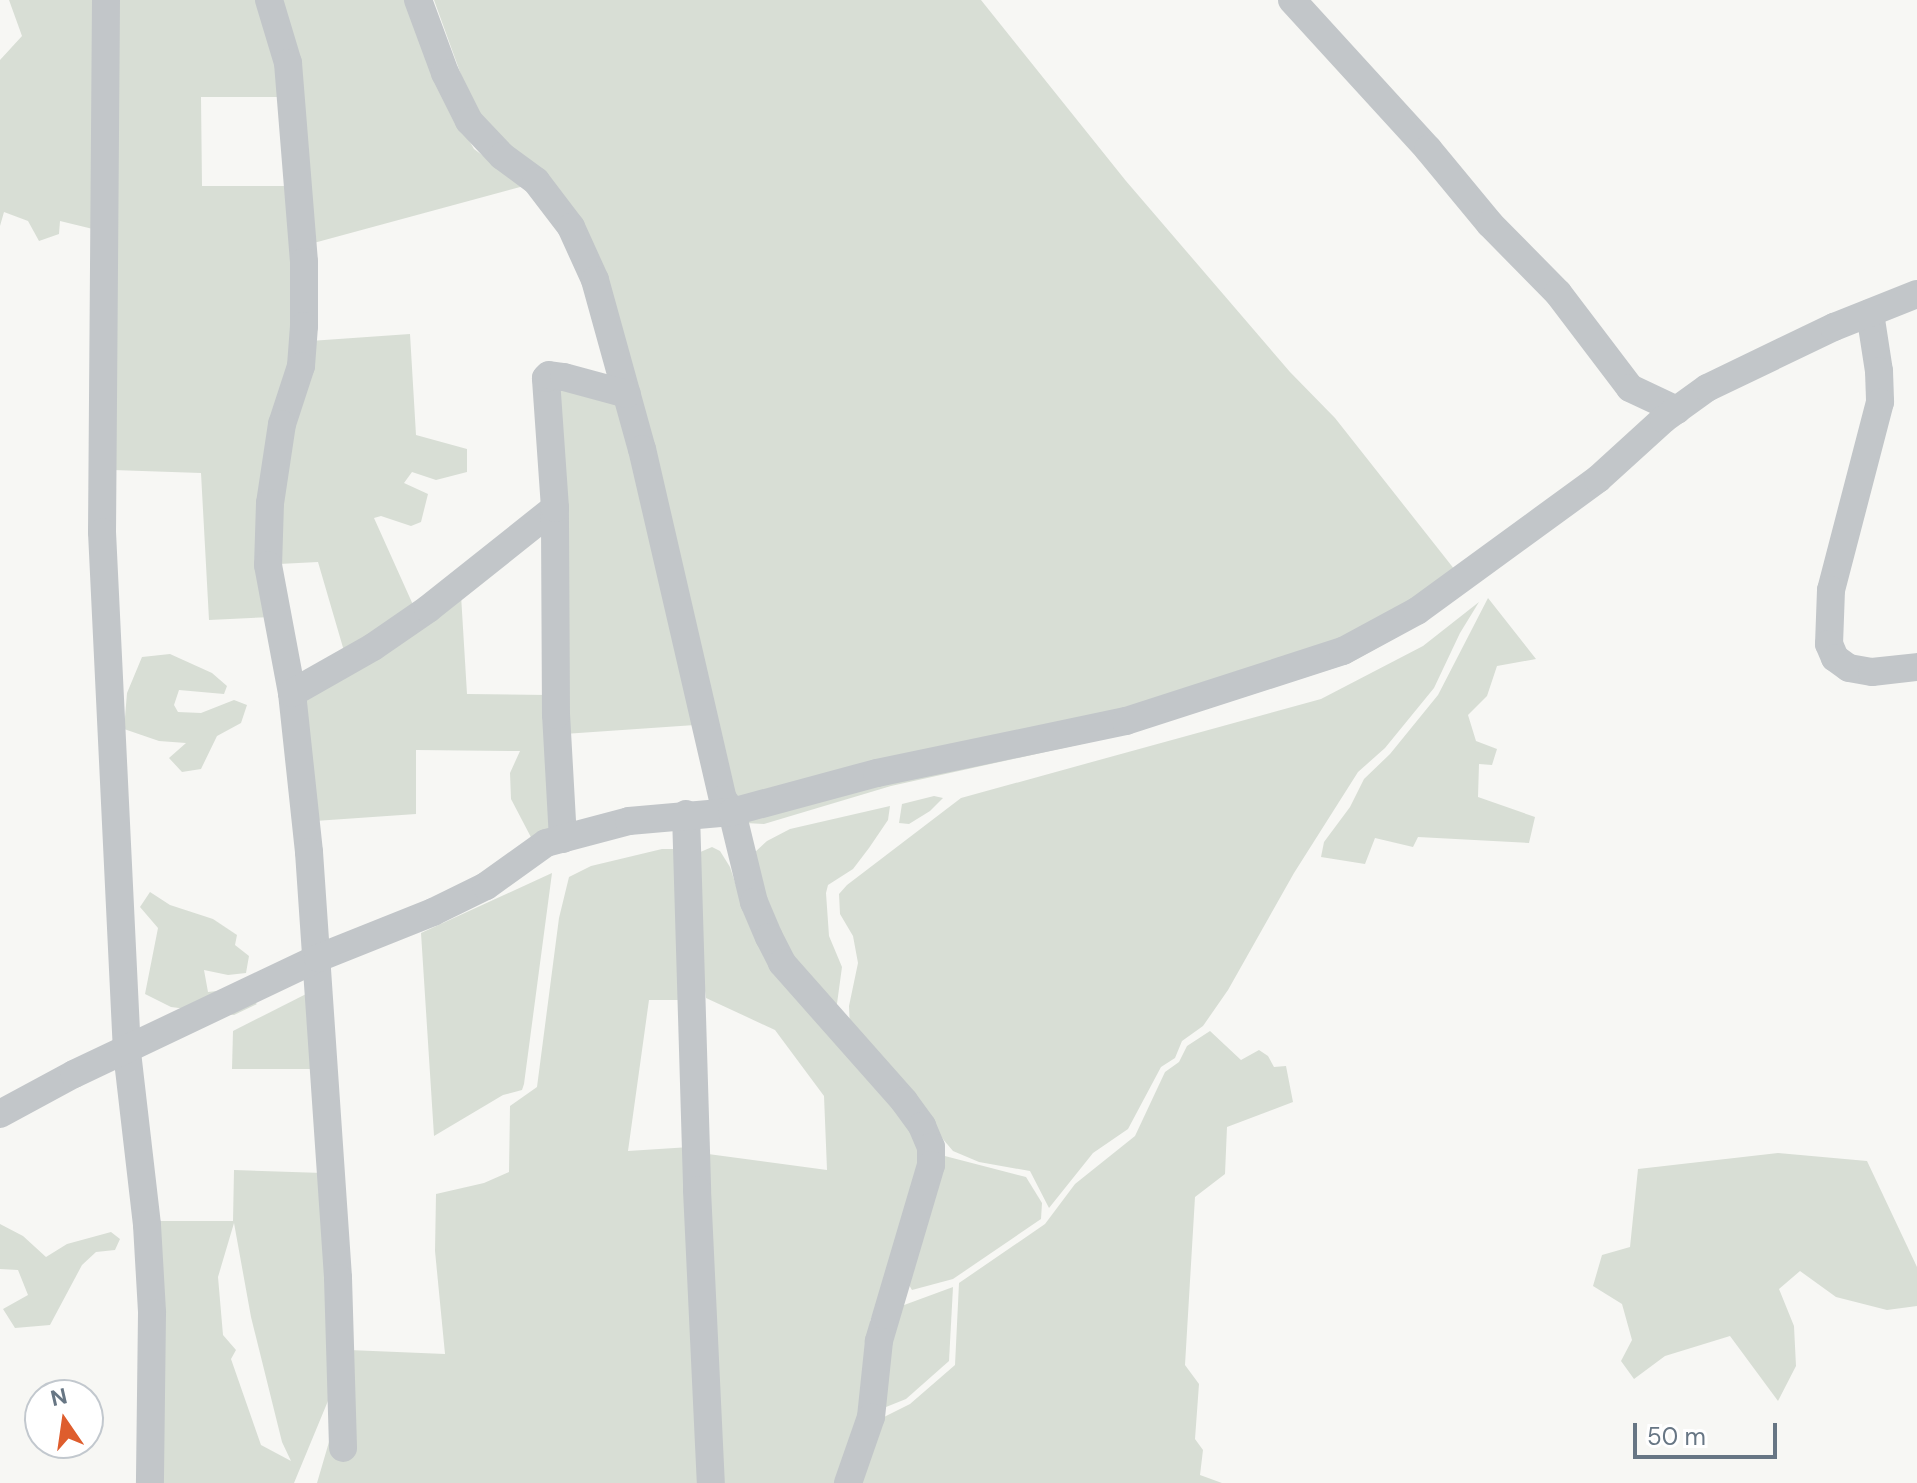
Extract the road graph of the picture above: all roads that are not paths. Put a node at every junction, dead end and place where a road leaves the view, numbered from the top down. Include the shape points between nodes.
1 (106, 0) edge
2 (269, 0) edge
3 (418, 0) edge
4 (1292, 0) edge
5 (1917, 294) edge
6 (1870, 313) junction
7 (627, 394) junction
8 (1677, 410) junction
9 (555, 508) junction
10 (1917, 667) edge
11 (292, 693) junction
12 (732, 812) junction
13 (686, 814) junction
14 (563, 839) junction
15 (318, 958) junction
16 (127, 1052) junction
17 (0, 1114) edge
18 (343, 1448) dead end
19 (150, 1483) edge
20 (711, 1483) edge
21 (848, 1483) edge

1 - 16 street via 102,532
2 - 11 street via 288,63 304,262 301,366 282,424 270,503 268,565
3 - 7 street via 469,121 502,156 536,181 571,227 595,280
4 - 8 street via 1558,293 1630,388
5 - 6 street
6 - 8 street via 1758,362
6 - 10 street via 1880,402 1831,590 1829,644 1835,658 1849,668 1872,672
7 - 9 street via 564,377 546,378
7 - 12 street via 723,799
8 - 12 street via 1598,479 1417,611 1343,651 1126,721 877,773
9 - 11 street via 428,609
9 - 14 street via 556,715
11 - 15 street
12 - 13 street
12 - 21 street via 754,902 782,963 904,1101 931,1147 931,1165 879,1341 871,1417
13 - 14 street via 629,821
13 - 20 street
14 - 15 street via 546,843 486,886 433,912
15 - 16 street
15 - 18 street
16 - 17 street
16 - 19 street via 152,1313

